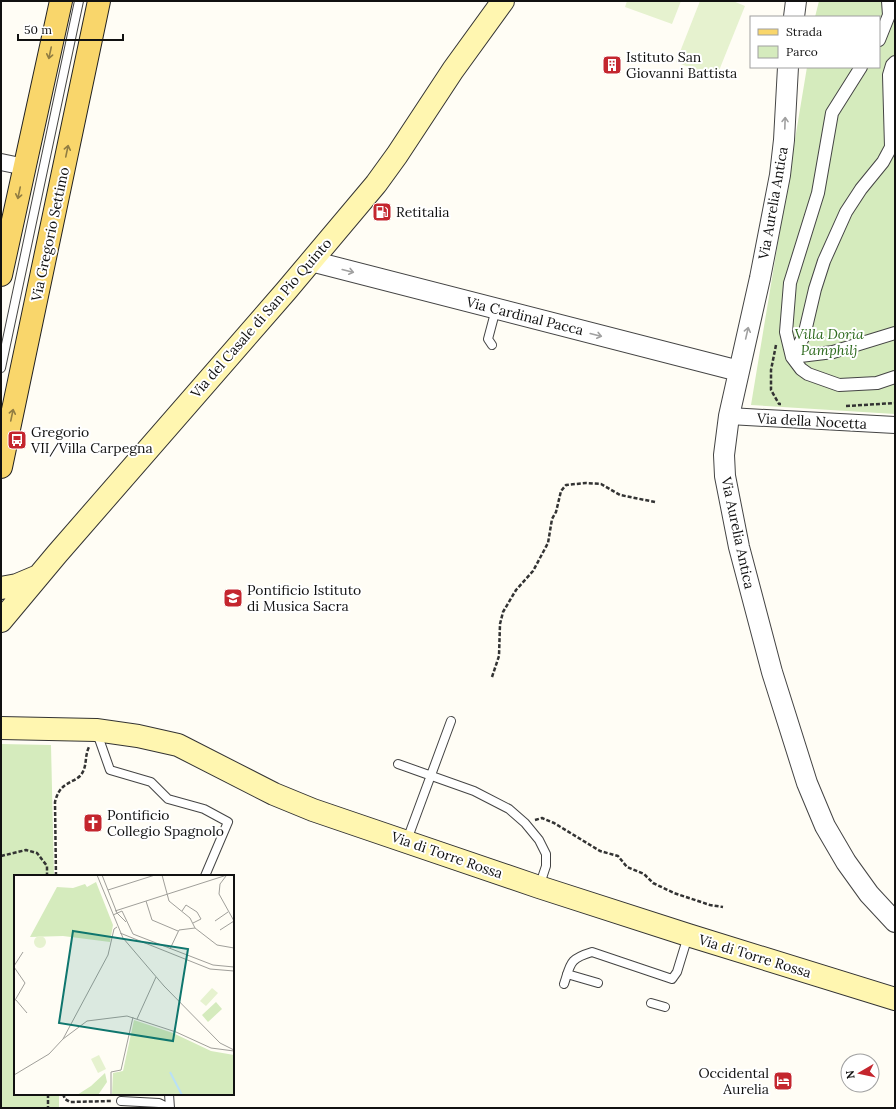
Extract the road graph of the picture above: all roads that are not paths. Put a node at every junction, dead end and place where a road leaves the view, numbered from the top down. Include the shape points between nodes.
1 (99, 1) edge
2 (503, 1) edge
3 (796, 1) edge
4 (888, 1) edge
5 (64, 2) edge
6 (892, 14) edge
7 (794, 16) edge
8 (880, 38) edge
9 (895, 62) edge
10 (788, 68) edge
11 (860, 68) edge
12 (1, 162) edge
13 (24, 167) junction
14 (310, 261) junction
15 (1, 275) edge
16 (496, 309) junction
17 (895, 333) edge
18 (492, 345) dead end
19 (792, 357) junction
20 (1, 368) edge
21 (739, 372) junction
22 (895, 377) edge
23 (729, 416) junction
24 (895, 426) edge
25 (1, 467) edge
26 (36, 577) junction
27 (1, 588) edge
28 (1, 621) edge
29 (451, 721) dead end
30 (1, 728) edge
31 (93, 730) junction
32 (398, 764) dead end
33 (431, 776) junction
34 (406, 841) junction
35 (205, 875) edge
36 (539, 887) junction
37 (895, 922) edge
38 (688, 935) junction
39 (567, 974) junction
40 (598, 983) dead end
41 (564, 984) dead end
42 (895, 999) edge
43 (651, 1003) dead end
44 (666, 1007) dead end
45 (169, 1095) edge
46 (121, 1101) road end
47 (170, 1108) edge

25 -> 1 main road, Via Gregorio Settimo
2 - 14 main road, Via del Casale di San Pio Quinto via 453,70 389,167
3 - 7 street
4 - 6 street
5 -> 13 main road, Via Gregorio Settimo
5 - 20 lane, Via Gregorio Settimo
6 - 8 street
9 - 19 street via 889,75 891,147 846,212 824,261 804,336
21 -> 10 street, Via Aurelia Antica via 780,175
11 - 19 street via 832,113 818,193 790,283 786,332
12 - 13 street
13 -> 15 main road, Via Gregorio Settimo
14 -> 16 street, Via Cardinal Pacca
14 - 26 main road, Via del Casale di San Pio Quinto via 286,292
16 - 18 lane via 488,339
16 -> 21 street, Via Cardinal Pacca
17 - 19 street via 833,352
19 - 22 street via 808,374 839,384 877,383
21 - 23 street, Via Aurelia Antica
23 - 24 street, Via della Nocetta
23 - 37 street, Via Aurelia Antica via 724,455 726,485 772,672 797,754 834,844 869,894
26 - 27 main road
26 - 28 main road, Via del Casale di San Pio Quinto
29 - 33 lane
30 - 31 main road, Via di Torre Rossa
31 - 34 main road, Via di Torre Rossa via 178,745 286,799
31 - 35 lane via 110,770 151,782 168,799 204,809 228,822
32 - 33 lane
33 - 34 lane
33 - 36 lane via 474,791 509,809 525,823 539,840 546,854 546,866
34 - 36 main road, Via di Torre Rossa
36 - 38 main road, Via di Torre Rossa via 613,916
38 - 39 lane via 677,972 672,979 592,952 573,960
38 - 42 main road, Via di Torre Rossa
39 - 40 lane
39 - 41 lane
43 - 44 lane
45 - 47 lane
46 - 47 lane via 159,1103

